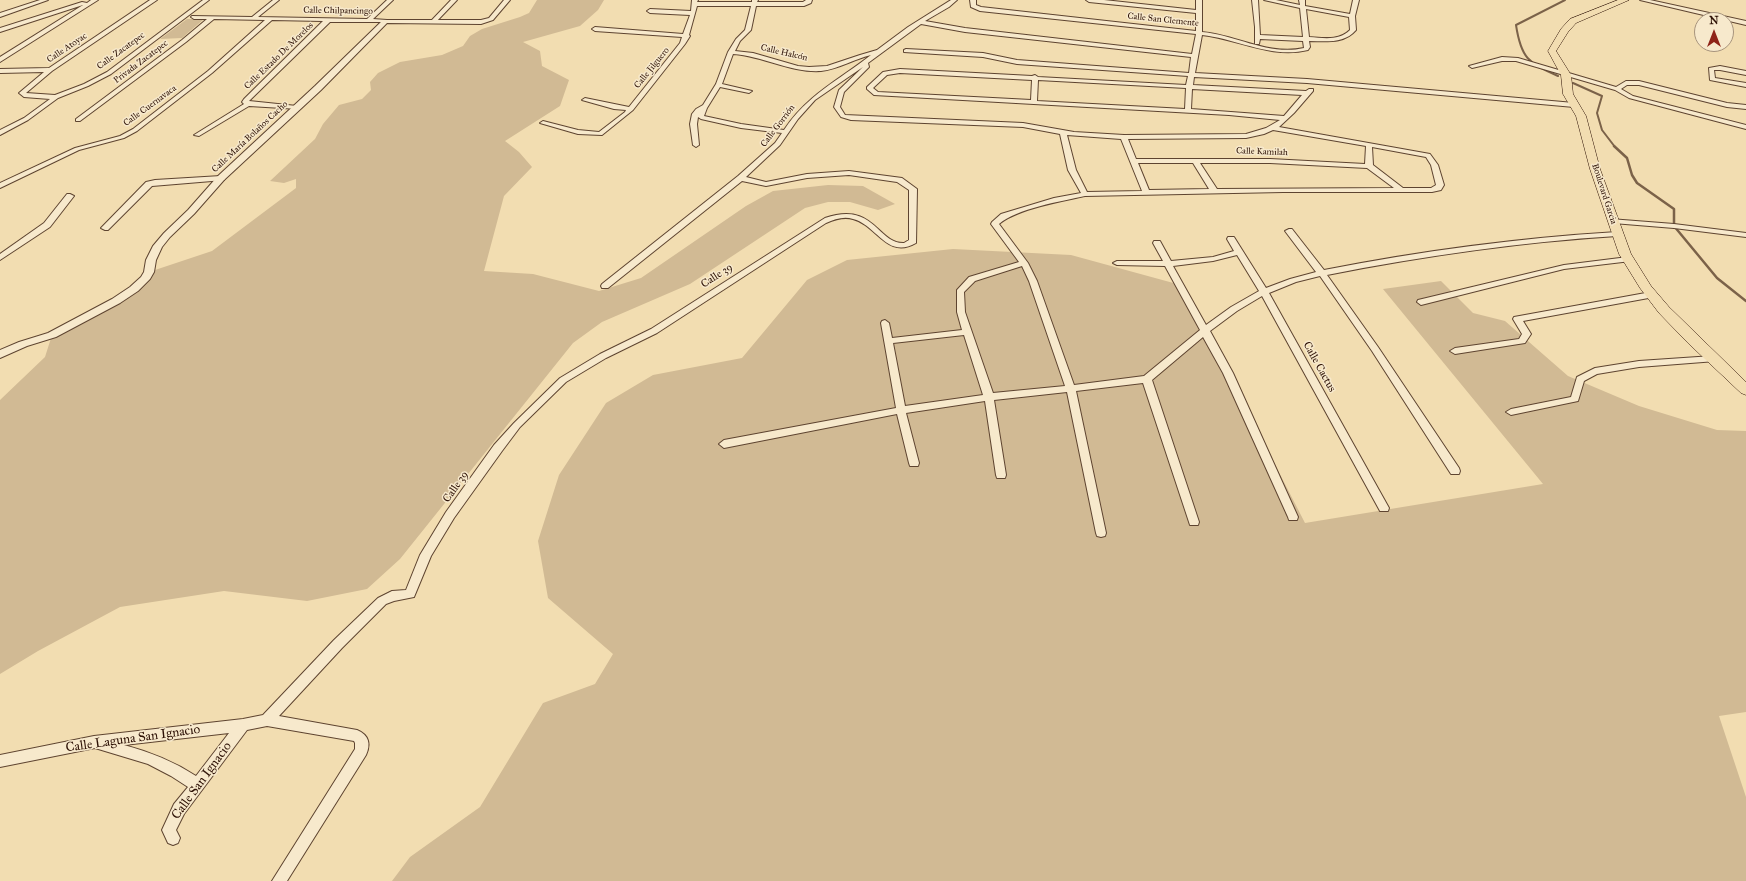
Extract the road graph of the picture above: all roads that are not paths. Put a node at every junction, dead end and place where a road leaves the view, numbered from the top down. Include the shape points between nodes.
1 (45, 0) edge
2 (91, 0) edge
3 (95, 0) edge
4 (154, 0) edge
5 (206, 0) edge
6 (214, 0) edge
7 (276, 0) edge
8 (390, 0) edge
9 (454, 0) edge
10 (507, 0) edge
11 (954, 0) edge
12 (974, 0) edge
13 (1089, 0) edge
14 (1199, 0) edge
15 (1255, 0) edge
16 (1266, 0) edge
17 (1356, 0) edge
18 (1625, 0) edge
19 (1642, 0) edge
20 (695, 2) edge
21 (755, 2) edge
22 (808, 2) edge
23 (1302, 3) edge
24 (650, 11) dead end
25 (1198, 12) junction
26 (693, 13) junction
27 (0, 15) edge
28 (1352, 16) junction
29 (212, 18) junction
30 (252, 19) junction
31 (270, 19) junction
32 (328, 20) junction
33 (368, 21) junction
34 (385, 21) junction
35 (433, 22) junction
36 (919, 22) junction
37 (1746, 23) edge
38 (595, 29) dead end
39 (0, 30) edge
40 (1199, 33) junction
41 (687, 36) junction
42 (1258, 37) junction
43 (1307, 38) junction
44 (1257, 47) junction
45 (906, 51) dead end
46 (731, 52) junction
47 (879, 52) junction
48 (1195, 56) junction
49 (0, 60) edge
50 (865, 63) junction
51 (1472, 66) dead end
52 (50, 70) junction
53 (0, 71) edge
54 (1746, 73) edge
55 (1191, 74) junction
56 (1566, 75) junction
57 (1035, 77) junction
58 (1322, 82) junction
59 (718, 85) junction
60 (1746, 85) edge
61 (1189, 87) junction
62 (1617, 89) junction
63 (749, 91) dead end
64 (1307, 93) junction
65 (56, 97) junction
66 (585, 100) dead end
67 (1034, 102) junction
68 (248, 104) junction
69 (706, 105) junction
70 (1574, 105) junction
71 (1746, 107) edge
72 (297, 108) junction
73 (631, 109) junction
74 (1188, 111) junction
75 (1285, 118) junction
76 (78, 120) dead end
77 (543, 123) dead end
78 (1746, 127) edge
79 (1273, 128) junction
80 (1063, 131) junction
81 (786, 132) junction
82 (0, 133) edge
83 (197, 135) dead end
84 (1124, 137) junction
85 (1369, 144) junction
86 (696, 145) dead end
87 (1133, 161) junction
88 (1195, 161) junction
89 (1368, 166) junction
90 (221, 178) junction
91 (741, 178) junction
92 (0, 186) edge
93 (1400, 189) junction
94 (1214, 191) junction
95 (1146, 192) junction
96 (1085, 194) junction
97 (70, 196) dead end
98 (1613, 221) junction
99 (105, 228) dead end
100 (1289, 231) dead end
101 (1617, 234) junction
102 (1746, 235) edge
103 (1231, 239) dead end
104 (1157, 244) dead end
105 (1239, 252) junction
106 (0, 258) edge
107 (1628, 259) junction
108 (1024, 263) junction
109 (1117, 263) dead end
110 (1168, 264) junction
111 (1322, 273) junction
112 (605, 286) dead end
113 (1264, 292) junction
114 (1652, 295) junction
115 (1421, 302) dead end
116 (885, 323) dead end
117 (968, 332) junction
118 (1204, 332) junction
119 (889, 341) junction
120 (1455, 351) dead end
121 (0, 354) edge
122 (1713, 359) junction
123 (1146, 379) junction
124 (1071, 388) junction
125 (1746, 390) edge
126 (989, 397) junction
127 (901, 410) junction
128 (1511, 412) dead end
129 (724, 444) dead end
130 (914, 463) dead end
131 (1455, 471) dead end
132 (1000, 475) dead end
133 (1384, 508) dead end
134 (1293, 517) dead end
135 (1194, 522) dead end
136 (1101, 533) dead end
137 (267, 720) junction
138 (243, 725) junction
139 (94, 742) junction
140 (0, 761) edge
141 (198, 786) junction
142 (173, 838) dead end
143 (279, 881) edge

1 - 27 street
2 - 39 street
3 - 49 street
4 - 52 street, Calle Atoyac
5 - 65 street, Calle Zacatepec via 109,73
6 - 29 street, Calle Chilpancingo via 194,17
7 - 30 street
8 - 33 street
9 - 35 street
10 - 35 street, Calle Chilpancingo via 491,18 481,22
11 - 36 street, Calle Gorrión
12 - 40 street, Calle San Clemente via 973,6 980,10
13 - 25 street
14 - 25 street
15 - 42 street
16 - 23 street
17 - 28 street
18 - 56 main road, Boulevard Garcia via 1578,18 1564,31 1552,51
19 - 37 street
20 - 21 street
20 - 26 street, Calle Jilguero
21 - 22 street
21 - 46 street via 748,30
23 - 28 street
23 - 43 street
24 - 26 street
25 - 40 street
26 - 41 street, Calle Jilguero
28 - 43 street via 1353,30 1346,37 1334,40
29 - 30 street, Calle Chilpancingo
29 - 76 street, Privada Zacatepec
30 - 31 street, Calle Chilpancingo
31 - 32 street, Calle Chilpancingo
31 - 92 street, Calle Cuernavaca via 210,72 135,130 122,137 77,149
32 - 33 street, Calle Chilpancingo
32 - 68 street, Calle Estado De Morelos via 246,100
33 - 34 street, Calle Chilpancingo
34 - 35 street, Calle Chilpancingo
34 - 72 street, Calle María Bolaños Cacho
36 - 47 street, Calle Gorrión
36 - 48 street via 965,30
38 - 41 street
40 - 44 street, Calle San Clemente
40 - 48 street
41 - 73 street, Calle Jilguero
42 - 43 street
42 - 44 street
43 - 44 street, Calle San Clemente via 1307,47 1303,50 1268,50
45 - 55 street via 983,55 1017,62 1124,71
46 - 47 street, Calle Halcón via 746,53 798,67 820,69
46 - 59 street
47 - 50 street, Calle Gorrión
48 - 55 street
50 - 80 street via 863,71 841,91 837,107 843,116 1023,125
50 - 81 street, Calle Gorrión via 813,99
51 - 56 street via 1502,59 1516,59
52 - 53 street
52 - 65 street, Calle Atoyac via 22,93
54 - 60 street via 1711,68 1712,79
55 - 58 street
55 - 61 street
56 - 62 street
56 - 70 main road, Boulevard Garcia via 1568,94
57 - 61 street
57 - 67 street
57 - 67 street via 900,71 885,73 869,88 876,94
58 - 64 street
58 - 70 street
59 - 63 street
59 - 69 street
61 - 64 street
61 - 74 street
62 - 71 street via 1626,83 1639,83
62 - 78 street via 1631,97
64 - 75 street
65 - 82 street, Calle Zacatepec via 26,119
66 - 73 street
67 - 74 street
68 - 72 street
68 - 83 street
69 - 81 street via 701,116 703,118
69 - 86 street via 698,109 694,117
70 - 98 main road, Boulevard Garcia via 1581,116 1595,169
72 - 90 street, Calle María Bolaños Cacho
73 - 77 street, Calle Jilguero via 600,134
74 - 75 street
75 - 79 street
79 - 84 street via 1261,134 1246,136
79 - 85 street
80 - 84 street
80 - 96 street via 1072,170
81 - 91 street, Calle Gorrión via 778,144
84 - 87 street
85 - 89 street
85 - 93 street via 1423,153 1431,157 1440,185 1438,188
87 - 88 street, Calle Kamilah
87 - 95 street
88 - 89 street, Calle Kamilah via 1270,161
88 - 94 street
89 - 93 street
90 - 99 street via 149,184
90 - 121 street, Calle María Bolaños Cacho via 158,246 151,260 149,272 134,289 52,335
91 - 112 street, Calle Gorrión
91 - 137 street, Calle 39 via 766,184 849,173 899,180 913,189 913,241 909,245 895,245 868,222 843,215 834,216 654,330 563,380 516,425 450,515 426,555 410,594 392,596 382,601
93 - 94 street
94 - 95 street
95 - 96 street
96 - 108 street via 1004,216 995,224
97 - 106 street via 47,225
98 - 101 main road, Boulevard Garcia
98 - 102 street
100 - 111 street
101 - 107 main road, Boulevard Garcia
101 - 111 street via 1448,251
103 - 105 street, Calle Cactus
104 - 110 street
105 - 110 street via 1213,259
105 - 113 street, Calle Cactus
107 - 114 main road, Boulevard Garcia
107 - 115 street via 1564,267
108 - 117 street via 972,279 960,292 961,312
108 - 124 street via 1033,281
109 - 110 street
110 - 118 street
111 - 113 street
111 - 131 street via 1377,349
113 - 118 street via 1230,310
113 - 133 street, Calle Cactus
114 - 120 street via 1517,319 1527,334 1522,341
114 - 122 main road, Boulevard Garcia
116 - 119 street
117 - 119 street
117 - 126 street
118 - 123 street
118 - 134 street via 1228,373
119 - 127 street
122 - 125 main road, Boulevard Garcia
122 - 128 street via 1639,364 1595,371 1580,379 1576,399
123 - 124 street
123 - 135 street
124 - 126 street
124 - 136 street
126 - 127 street
126 - 132 street
127 - 129 street
127 - 130 street
137 - 138 street, Calle Laguna San Ignacio
137 - 143 street via 357,736 362,740 361,750
138 - 139 street, Calle Laguna San Ignacio
138 - 141 street, Calle San Ignacio
139 - 140 street, Calle Laguna San Ignacio
139 - 141 street via 150,758
141 - 142 street, Calle San Ignacio via 172,822 169,830

